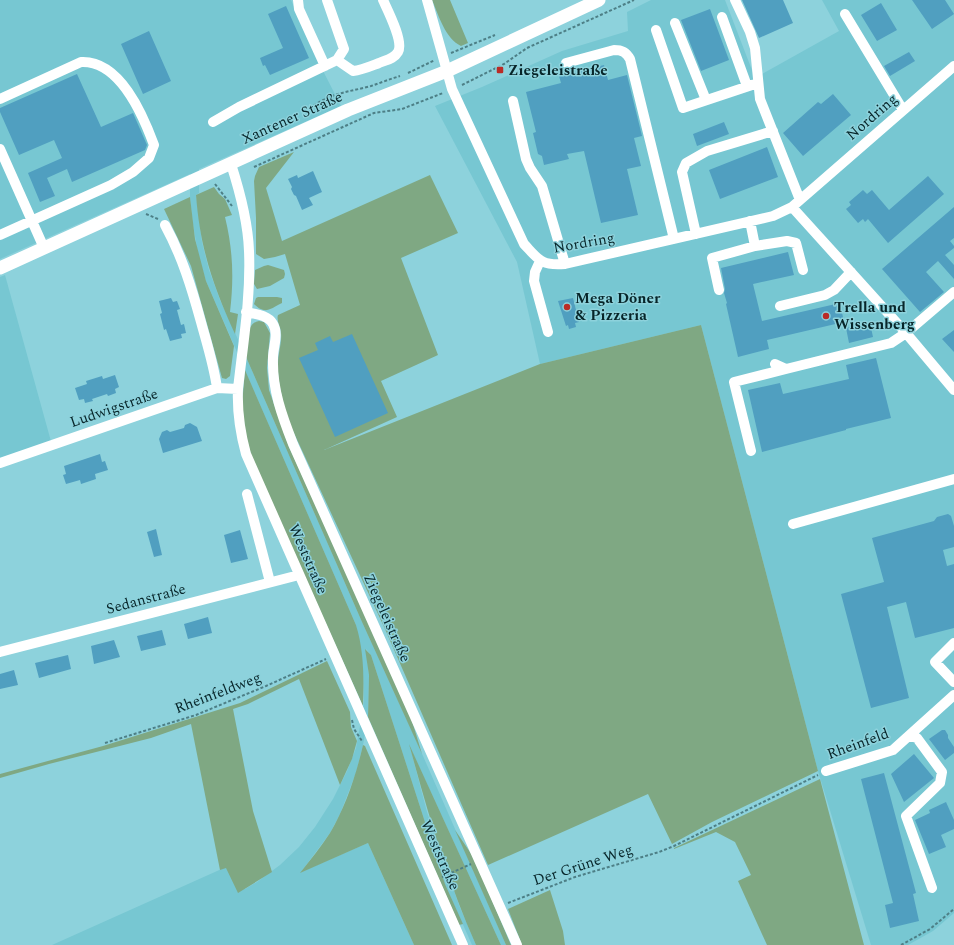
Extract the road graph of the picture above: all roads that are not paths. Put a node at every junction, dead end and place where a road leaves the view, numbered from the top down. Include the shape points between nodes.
1 (298, 0) edge
2 (327, 0) edge
3 (383, 0) edge
4 (427, 0) edge
5 (599, 0) edge
6 (735, 0) edge
7 (845, 14) dead end
8 (722, 17) dead end
9 (675, 23) dead end
10 (656, 30) dead end
11 (337, 60) junction
12 (566, 63) dead end
13 (325, 66) junction
14 (954, 66) edge
15 (447, 71) junction
16 (758, 83) junction
17 (747, 86) junction
18 (0, 99) edge
19 (706, 100) junction
20 (513, 101) dead end
21 (903, 110) junction
22 (213, 122) dead end
23 (773, 131) junction
24 (0, 149) edge
25 (232, 170) junction
26 (800, 200) junction
27 (792, 207) junction
28 (31, 220) junction
29 (750, 221) junction
30 (165, 225) road end
31 (696, 234) junction
32 (0, 235) edge
33 (674, 239) junction
34 (755, 246) junction
35 (44, 248) junction
36 (540, 260) junction
37 (565, 264) junction
38 (0, 268) edge
39 (804, 270) dead end
40 (850, 272) junction
41 (719, 290) dead end
42 (954, 292) edge
43 (780, 306) dead end
44 (246, 312) junction
45 (548, 332) dead end
46 (906, 334) junction
47 (775, 364) dead end
48 (786, 369) junction
49 (217, 388) junction
50 (238, 389) junction
51 (954, 390) edge
52 (751, 451) dead end
53 (0, 463) edge
54 (954, 479) edge
55 (247, 494) dead end
56 (793, 524) dead end
57 (299, 574) junction
58 (270, 582) junction
59 (954, 643) edge
60 (0, 652) edge
61 (954, 682) edge
62 (954, 696) edge
63 (910, 736) junction
64 (826, 771) road end
65 (932, 888) dead end
66 (463, 945) edge
67 (516, 945) edge

1 - 13 street via 299,9
2 - 11 street via 344,48
3 - 11 street via 400,43 399,51 388,60 360,70 353,71
4 - 15 street, Nordring
5 - 15 main road, Xantener Straße
6 - 16 street via 755,48
7 - 21 street
8 - 17 street
9 - 19 street
10 - 19 street via 683,108
11 - 13 street
12 - 33 street via 614,50 627,54
13 - 22 street
14 - 21 street, Nordring
15 - 25 main road, Xantener Straße via 348,110
15 - 36 street, Nordring via 452,89 524,244
16 - 17 street
16 - 23 street via 760,99
17 - 19 street
18 - 28 street via 81,62 95,64 123,84 134,101 154,145 149,158 133,172 111,185
20 - 37 street via 526,159 542,186
21 - 26 street, Nordring
23 - 26 street
23 - 31 street via 707,151 686,163 682,172
24 - 28 street
25 - 35 main road, Xantener Straße
25 - 44 street, Weststraße via 245,214 249,250
26 - 27 street, Nordring
27 - 29 street, Nordring via 773,216
27 - 40 street
28 - 32 street
28 - 35 street
29 - 31 street, Nordring
29 - 34 street
30 - 49 street via 185,266 215,370
31 - 33 street, Nordring
33 - 37 street, Nordring
34 - 39 street via 787,241 796,243
34 - 41 street via 712,258
35 - 38 main road, Xantener Straße
36 - 37 street, Nordring via 551,265
36 - 45 street via 534,281
40 - 43 street via 834,290 825,295
40 - 46 street
42 - 46 street
44 - 50 street, Weststraße
44 - 67 street, Ziegeleistraße via 266,318 274,326 276,396 293,444
46 - 48 street via 891,343
46 - 51 street
47 - 48 street
48 - 52 street via 734,382
49 - 50 street, Ludwigstraße
49 - 53 street, Ludwigstraße
50 - 57 street, Weststraße via 239,424 246,454
54 - 56 street
55 - 58 street
57 - 58 street, Sedanstraße
57 - 66 street, Weststraße
58 - 60 street, Sedanstraße
59 - 61 street via 935,662
62 - 63 street, Rheinfeld
63 - 64 street, Rheinfeld via 893,750
63 - 65 street via 917,738 942,772 940,783 906,816

